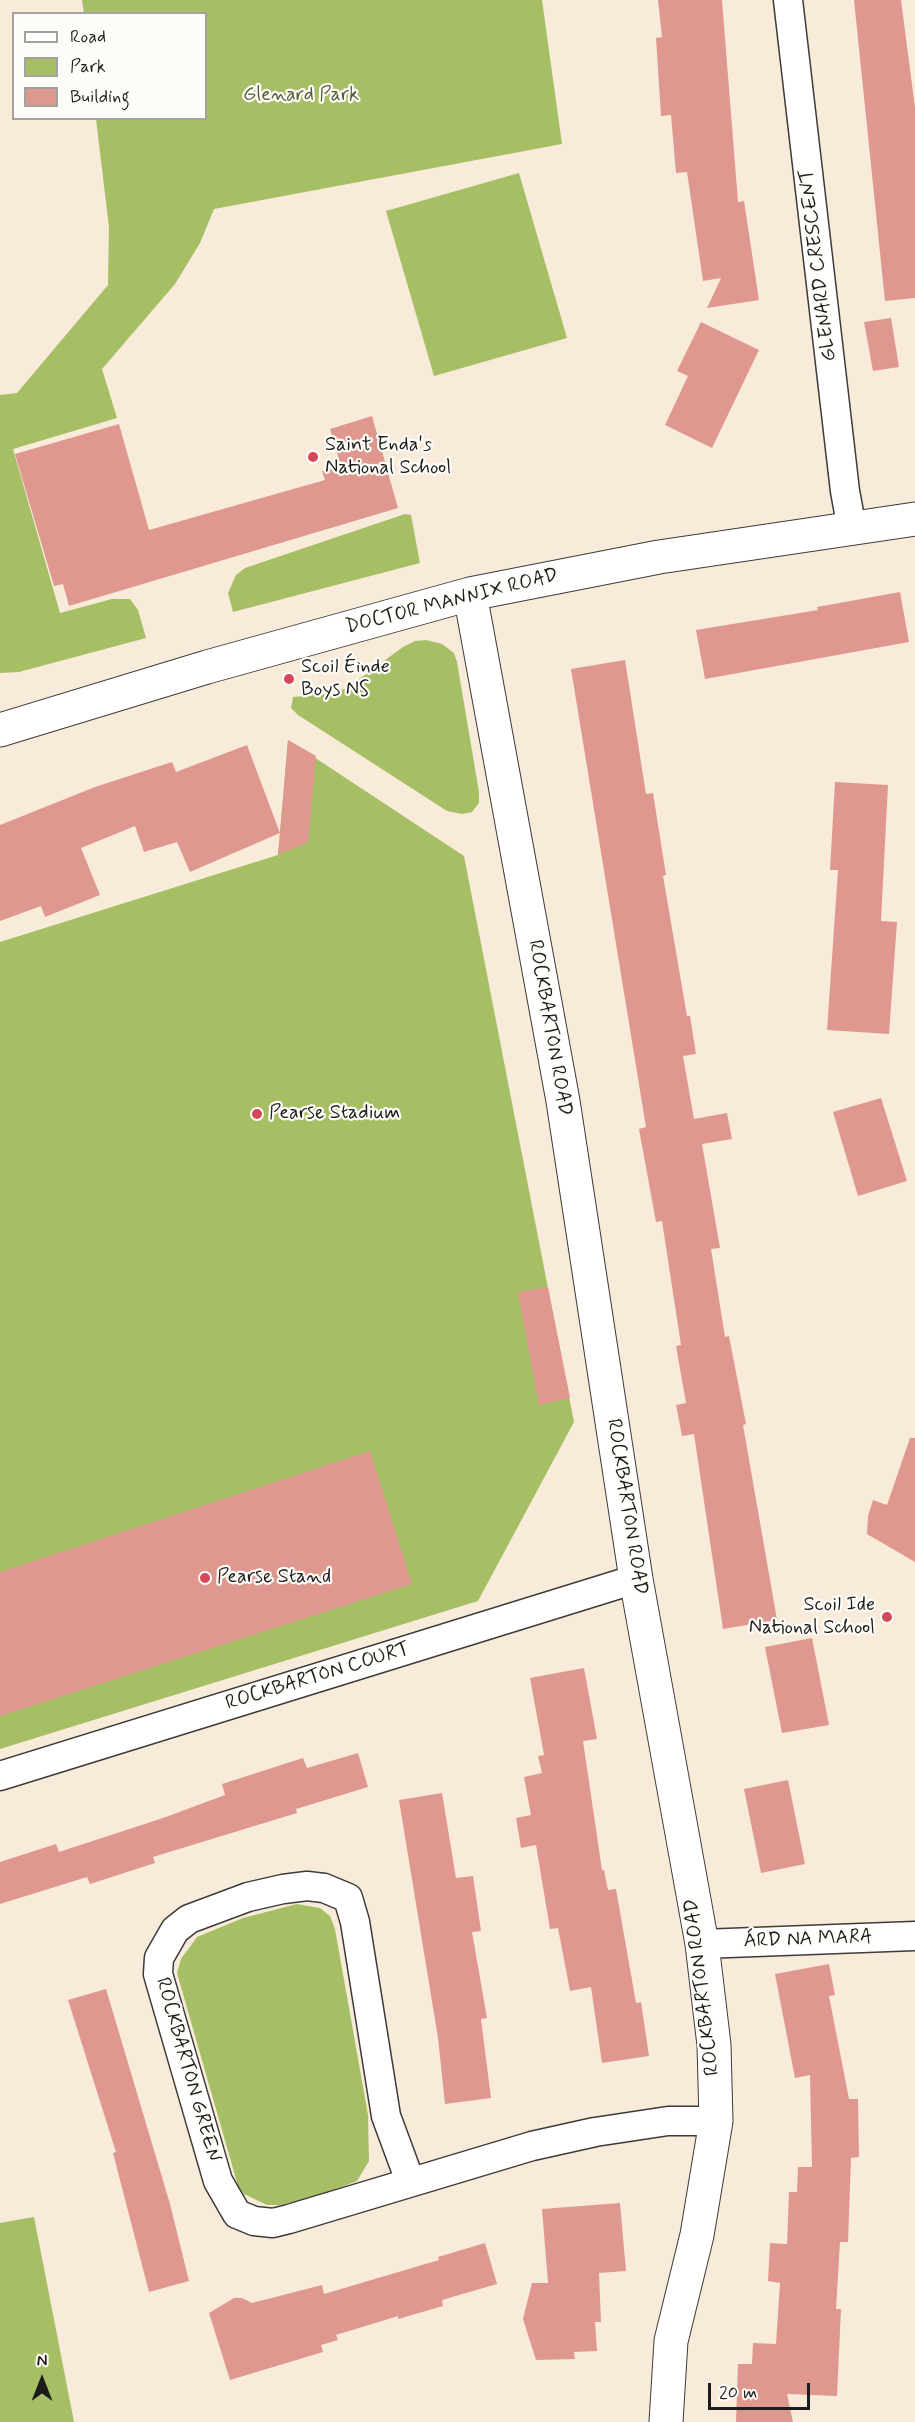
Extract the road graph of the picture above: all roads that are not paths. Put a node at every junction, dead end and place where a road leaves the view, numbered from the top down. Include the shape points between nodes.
1 (788, 0) edge
2 (915, 519) edge
3 (852, 529) junction
4 (470, 594) junction
5 (0, 730) edge
6 (636, 1579) junction
7 (0, 1776) edge
8 (915, 1936) edge
9 (702, 1944) junction
10 (716, 2121) junction
11 (410, 2181) junction
12 (666, 2422) edge

1 - 3 street, GLENARD CRESCENT
2 - 3 street, DOCTOR MANNIX ROAD
3 - 4 street, DOCTOR MANNIX ROAD via 659,557
4 - 5 street, DOCTOR MANNIX ROAD via 213,665
4 - 6 street, ROCKBARTON ROAD via 563,1101
6 - 7 street, ROCKBARTON COURT
6 - 9 street, ROCKBARTON ROAD
8 - 9 street, ÁRD NA MARA
9 - 10 street, ROCKBARTON ROAD via 714,2045
10 - 11 street, ROCKBARTON GREEN via 668,2121 595,2132
10 - 12 street, ROCKBARTON ROAD via 697,2235 671,2341
11 - 11 street, ROCKBARTON GREEN via 273,2223 237,2214 218,2181 158,1974 159,1958 175,1930 189,1919 248,1897 283,1889 324,1888 348,1898 386,2116

